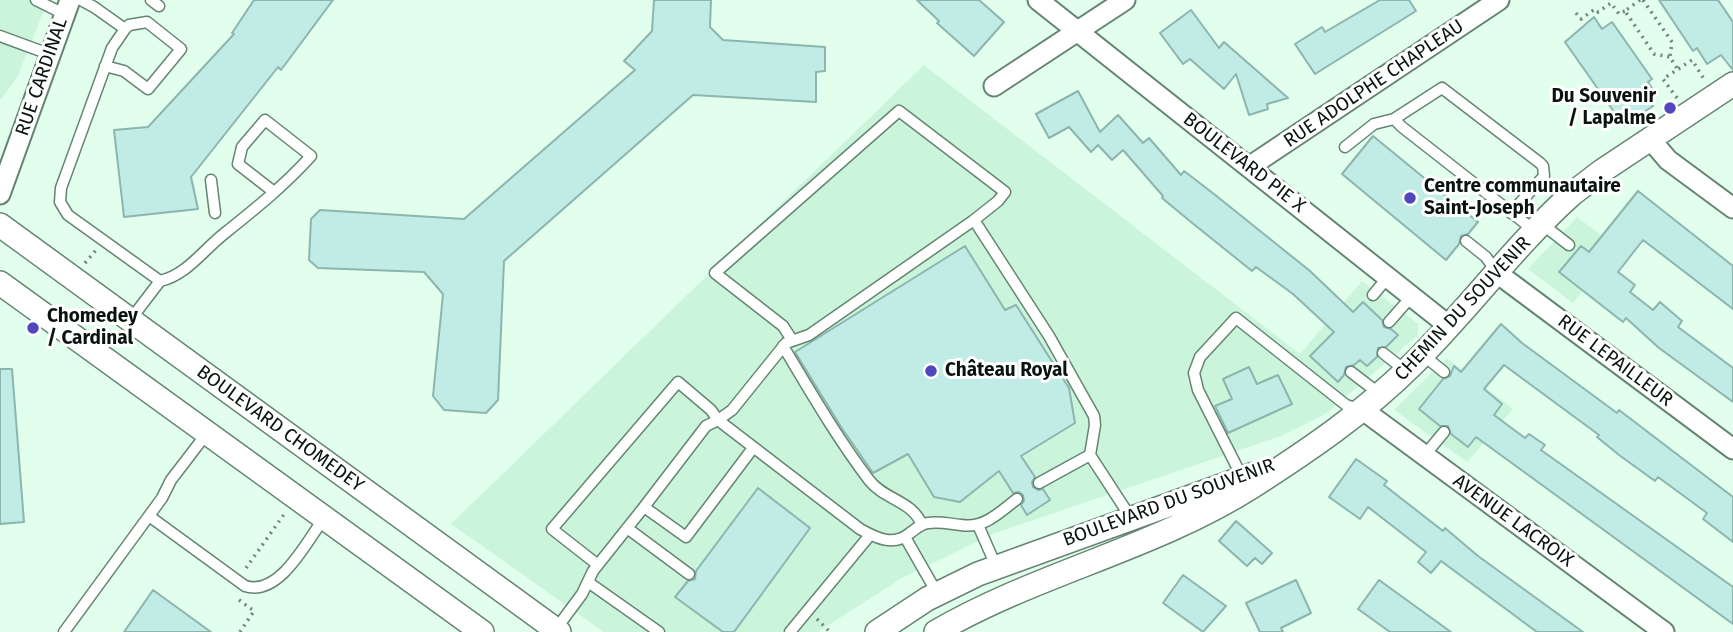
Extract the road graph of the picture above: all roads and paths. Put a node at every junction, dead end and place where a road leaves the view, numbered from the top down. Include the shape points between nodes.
1 (36, 0) edge
2 (80, 0) edge
3 (1038, 0) edge
4 (1125, 0) edge
5 (1499, 0) edge
6 (1642, 0) edge
7 (1610, 1) edge
8 (67, 7) edge
9 (1625, 11) junction
10 (1576, 13) dead end
11 (125, 29) junction
12 (1078, 32) junction
13 (0, 36) edge
14 (49, 54) junction
15 (1670, 57) junction
16 (105, 66) junction
17 (1678, 70) junction
18 (1707, 84) dead end
19 (1733, 84) edge
20 (995, 86) dead end
21 (1679, 102) dead end
22 (1394, 118) junction
23 (1650, 139) junction
24 (1345, 146) dead end
25 (1249, 167) junction
26 (211, 180) dead end
27 (274, 192) junction
28 (0, 194) edge
29 (1733, 208) edge
30 (215, 213) dead end
31 (1511, 213) junction
32 (974, 220) junction
33 (0, 225) edge
34 (1538, 228) junction
35 (1466, 241) dead end
36 (1569, 245) dead end
37 (97, 248) dead end
38 (83, 264) dead end
39 (1497, 273) junction
40 (1388, 277) junction
41 (160, 281) junction
42 (0, 283) edge
43 (1373, 295) dead end
44 (1412, 296) junction
45 (130, 320) junction
46 (1389, 322) dead end
47 (1449, 326) junction
48 (787, 343) junction
49 (1383, 353) dead end
50 (1422, 355) junction
51 (1406, 371) junction
52 (1351, 372) dead end
53 (1444, 372) dead end
54 (1381, 394) junction
55 (1363, 410) junction
56 (718, 420) junction
57 (208, 432) junction
58 (1444, 432) dead end
59 (753, 448) junction
60 (1733, 449) edge
61 (1090, 454) junction
62 (1424, 456) junction
63 (1293, 458) joint
64 (1039, 483) dead end
65 (1245, 484) junction
66 (1017, 499) dead end
67 (644, 507) junction
68 (286, 512) dead end
69 (149, 516) junction
70 (325, 517) junction
71 (1131, 518) junction
72 (922, 525) junction
73 (978, 525) junction
74 (627, 528) junction
75 (870, 535) junction
76 (905, 537) junction
77 (1142, 541) junction
78 (598, 565) junction
79 (996, 567) junction
80 (246, 568) dead end
81 (689, 574) dead end
82 (588, 582) junction
83 (937, 593) junction
84 (237, 599) dead end
85 (826, 628) dead end
86 (943, 630) edge
87 (557, 631) edge
88 (64, 632) edge
89 (240, 632) edge
90 (482, 632) edge
91 (659, 632) edge
92 (790, 632) edge
93 (830, 632) edge
94 (877, 632) edge
95 (1664, 632) edge

1 - 8 lane
2 - 11 lane
3 - 12 street, BOULEVARD PIE X
4 - 12 street
5 - 25 street, RUE ADOLPHE CHAPLEAU
6 - 9 path
6 - 15 path via 1672,42
7 - 9 path via 1619,14
7 - 10 path via 1581,19
8 - 14 street, RUE CARDINAL
9 - 15 path via 1654,54
11 - 16 lane
11 - 16 lane via 148,22 181,49 148,89 124,71
12 - 20 street
12 - 25 street, BOULEVARD PIE X
13 - 14 lane
14 - 28 street, RUE CARDINAL
15 - 17 path
16 - 41 lane via 60,202 68,215
17 - 18 path via 1692,60
17 - 21 path via 1663,79
19 - 23 street, CHEMIN DU SOUVENIR
22 - 24 lane via 1374,124
22 - 31 lane
22 - 31 lane via 1442,88 1540,163 1544,176
23 - 29 street via 1668,160
23 - 34 street, CHEMIN DU SOUVENIR via 1582,186
25 - 40 street, BOULEVARD PIE X
26 - 30 lane
27 - 27 lane via 311,156 265,120 242,147 238,164
27 - 41 lane via 177,276
31 - 34 lane
32 - 48 lane via 809,335
32 - 48 lane via 1005,192 899,111 715,273 783,326
32 - 61 lane via 1091,410 1095,425
33 - 45 street, BOULEVARD CHOMEDEY
34 - 36 lane
34 - 39 street, CHEMIN DU SOUVENIR
35 - 39 lane
37 - 38 path
39 - 47 street, CHEMIN DU SOUVENIR
39 - 60 street, RUE LEPAILLEUR
40 - 43 lane
40 - 44 street, BOULEVARD PIE X
41 - 45 lane
42 - 57 street
44 - 46 lane
44 - 47 street, BOULEVARD PIE X
45 - 87 street, BOULEVARD CHOMEDEY
47 - 50 street, CHEMIN DU SOUVENIR
48 - 56 lane via 732,410
48 - 72 lane via 871,483 908,506
49 - 51 lane
50 - 51 street, CHEMIN DU SOUVENIR
50 - 53 lane
51 - 54 street, CHEMIN DU SOUVENIR
52 - 54 lane
54 - 55 street, CHEMIN DU SOUVENIR
55 - 62 street, AVENUE LACROIX
55 - 63 street, CHEMIN DU SOUVENIR
55 - 65 lane via 1346,405 1236,318 1200,357 1194,373
56 - 59 lane
56 - 67 lane via 706,426
56 - 78 lane via 678,382 552,529
57 - 69 lane
57 - 70 street
58 - 62 lane
59 - 67 lane via 687,537
59 - 75 lane
61 - 64 lane
61 - 71 lane
62 - 95 street, AVENUE LACROIX
63 - 65 street, BOULEVARD DU SOUVENIR
65 - 71 street, BOULEVARD DU SOUVENIR
65 - 77 street, BOULEVARD DU SOUVENIR via 1206,513
66 - 73 lane
67 - 74 lane
68 - 80 path
69 - 70 lane via 245,586 260,588 283,573
69 - 88 lane
70 - 90 street
71 - 77 lane
71 - 79 street, BOULEVARD DU SOUVENIR
72 - 73 lane
72 - 76 lane
73 - 79 lane
74 - 78 lane
74 - 81 lane
75 - 76 lane via 889,541
75 - 92 lane
76 - 83 lane
77 - 86 street, BOULEVARD DU SOUVENIR via 1007,596
78 - 82 lane
79 - 83 street, BOULEVARD DU SOUVENIR
82 - 87 lane
82 - 91 lane
83 - 94 street, BOULEVARD DU SOUVENIR
84 - 89 path via 254,611
85 - 93 path

